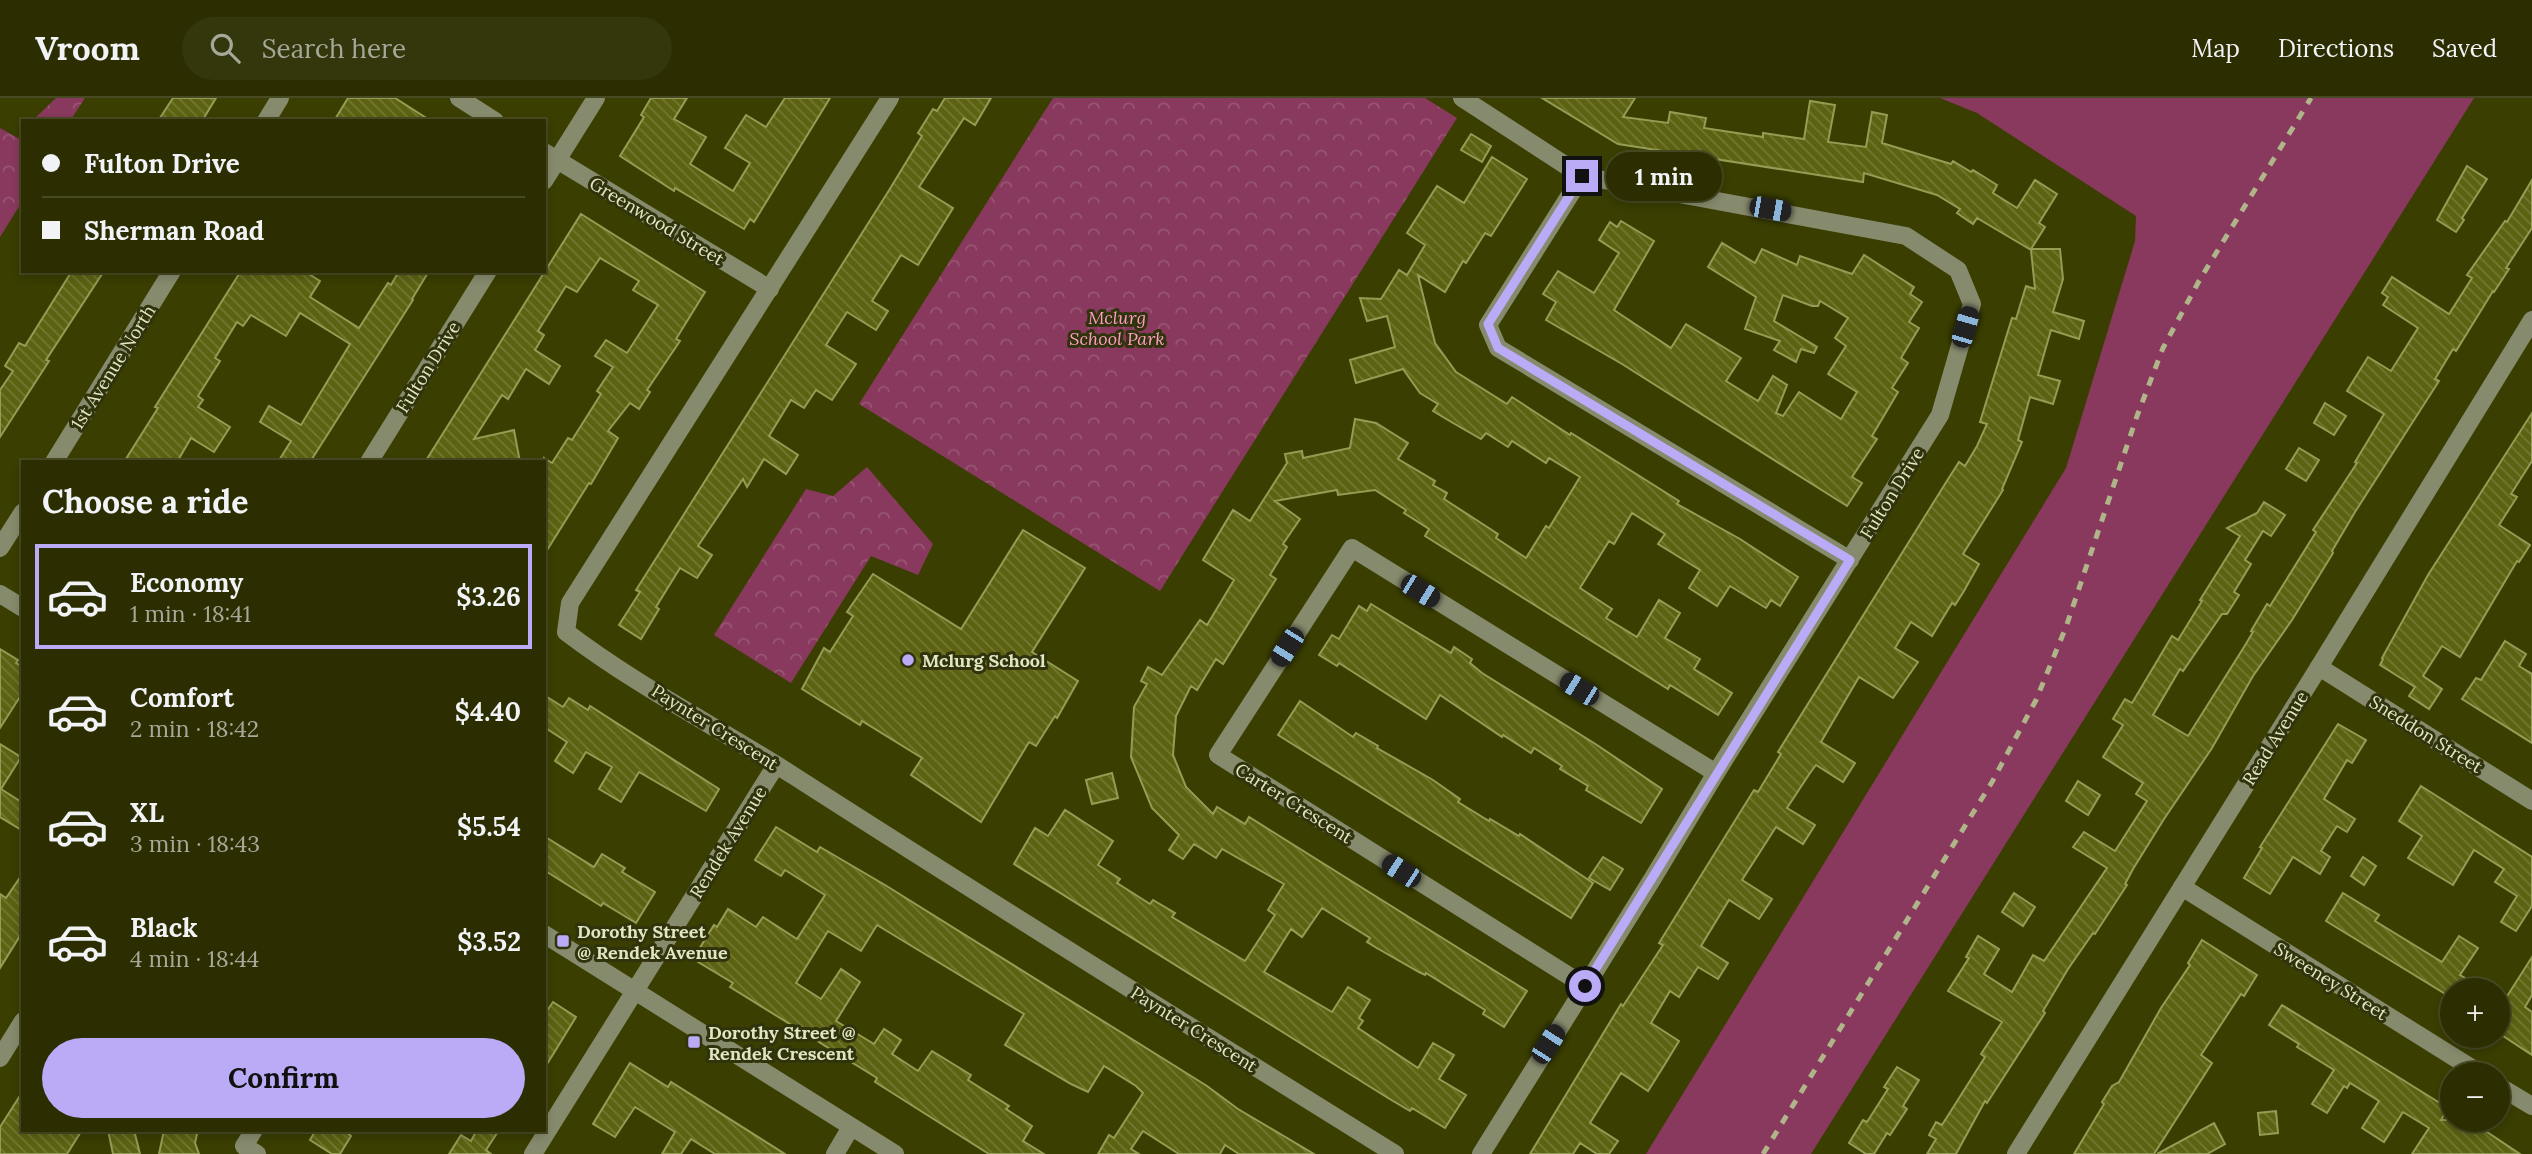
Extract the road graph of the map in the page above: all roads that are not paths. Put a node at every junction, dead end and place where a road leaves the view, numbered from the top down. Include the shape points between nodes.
1 (280, 98) edge
2 (458, 98) edge
3 (596, 98) edge
4 (890, 98) edge
5 (1462, 98) edge
6 (267, 119) edge
7 (492, 119) edge
8 (551, 156) edge
9 (546, 174) edge
10 (1582, 176) junction
11 (171, 273) edge
12 (487, 273) edge
13 (770, 289) junction
14 (2532, 320) edge
15 (55, 460) edge
16 (370, 460) edge
17 (21, 515) edge
18 (0, 548) edge
19 (1850, 560) junction
20 (0, 594) edge
21 (21, 607) edge
22 (2319, 667) junction
23 (776, 765) junction
24 (1716, 773) junction
25 (2532, 801) edge
26 (2182, 887) junction
27 (546, 935) edge
28 (1585, 986) junction
29 (635, 992) junction
30 (21, 1024) edge
31 (0, 1058) edge
32 (2462, 1062) edge
33 (2510, 1093) edge
34 (2532, 1107) edge
35 (851, 1127) junction
36 (253, 1132) edge
37 (257, 1154) edge
38 (533, 1154) edge
39 (835, 1154) edge
40 (895, 1154) edge
41 (1395, 1154) edge
42 (1481, 1154) edge
43 (2016, 1154) edge

1 - 6 street
2 - 7 street
3 - 8 street
4 - 13 street, Paynter Crescent
5 - 10 street, Fulton Drive
8 - 9 street
8 - 13 street, Greenwood Street
10 - 19 street via 1488,324 1498,348
10 - 19 street, Fulton Drive via 1906,236 1958,270 1972,304 1940,415
11 - 15 street, 1st Avenue North
12 - 16 street, Fulton Drive
13 - 23 street, Paynter Crescent via 570,603 566,632
14 - 22 street, Read Avenue
17 - 18 street
19 - 24 street, Fulton Drive
20 - 21 street
22 - 25 street, Sneddon Street
22 - 26 street, Read Avenue
23 - 29 street, Rendek Avenue
23 - 41 street, Paynter Crescent
24 - 28 street, Fulton Drive
24 - 28 street, Carter Crescent via 1352,548 1218,755
26 - 32 street, Sweeney Street
26 - 43 street, Read Avenue
27 - 29 street
28 - 42 street, Fulton Drive
29 - 35 street
29 - 38 street, Rendek Avenue
30 - 31 street
33 - 34 street
35 - 39 street
35 - 40 street
36 - 37 street via 244,1146

